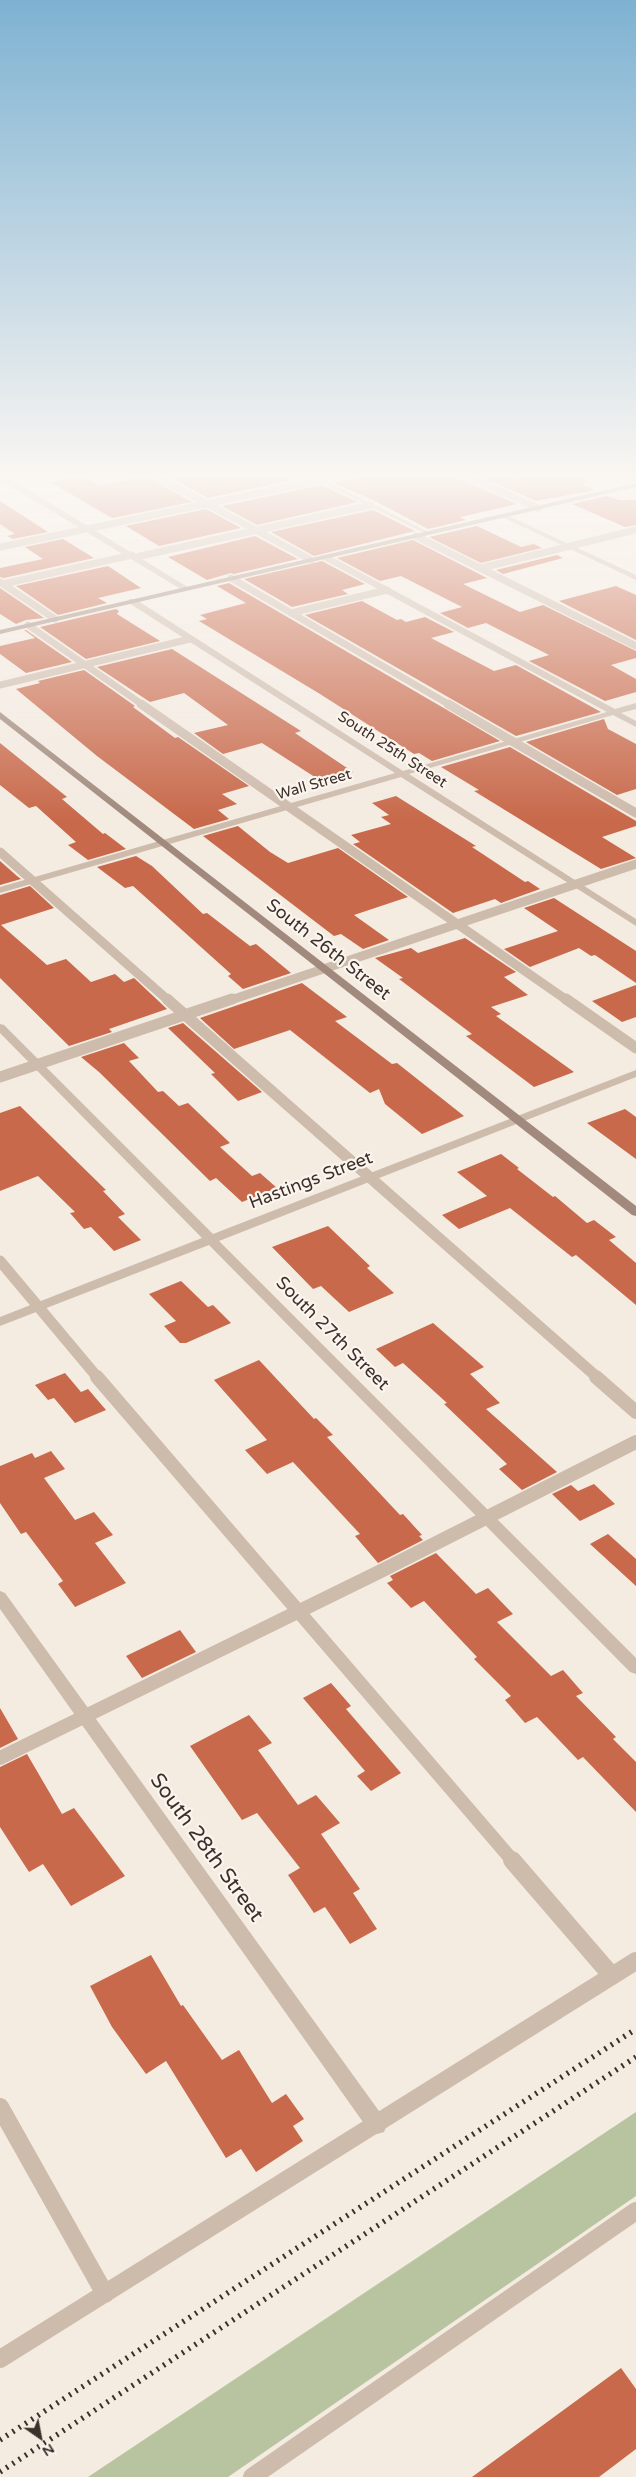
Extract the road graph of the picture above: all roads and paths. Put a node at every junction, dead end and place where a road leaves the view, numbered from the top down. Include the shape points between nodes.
1 (9, 589) edge
2 (187, 589) edge
3 (249, 589) edge
4 (522, 589) edge
5 (387, 590) joint
6 (132, 601) junction
7 (291, 613) junction
8 (55, 619) junction
9 (28, 625) junction
10 (0, 632) edge
11 (190, 639) junction
12 (636, 646) edge
13 (84, 664) junction
14 (0, 685) edge
15 (636, 706) edge
16 (615, 712) junction
17 (0, 715) edge
18 (636, 724) edge
19 (512, 742) junction
20 (402, 774) junction
21 (289, 806) junction
22 (636, 813) edge
23 (163, 843) junction
24 (0, 852) edge
25 (636, 864) edge
26 (32, 881) junction
27 (575, 884) junction
28 (0, 890) edge
29 (636, 923) edge
30 (458, 924) junction
31 (325, 968) junction
32 (185, 1014) junction
33 (0, 1027) edge
34 (636, 1048) edge
35 (36, 1064) junction
36 (636, 1073) edge
37 (0, 1076) edge
38 (517, 1119) junction
39 (370, 1177) junction
40 (636, 1212) edge
41 (211, 1239) junction
42 (0, 1261) edge
43 (38, 1307) junction
44 (0, 1322) edge
45 (636, 1412) edge
46 (636, 1442) edge
47 (488, 1517) junction
48 (0, 1597) edge
49 (299, 1610) junction
50 (636, 1668) edge
51 (84, 1716) junction
52 (0, 1758) edge
53 (636, 1961) edge
54 (612, 1976) junction
55 (0, 2107) edge
56 (377, 2125) junction
57 (636, 2211) edge
58 (105, 2294) junction
59 (0, 2359) edge
60 (252, 2477) edge

1 - 8 lane
2 - 6 street
3 - 7 lane
4 - 12 lane
5 - 7 lane
5 - 16 street
6 - 8 street
6 - 11 street, South 25th Street
7 - 19 lane
8 - 9 street
9 - 10 street
9 - 13 lane
11 - 13 lane
11 - 20 street, South 25th Street
13 - 14 lane
13 - 21 lane
15 - 16 street, Wall Street
16 - 18 street
16 - 19 street, Wall Street
17 - 23 street, South 26th Street
19 - 20 street, Wall Street
19 - 22 lane
20 - 21 street, Wall Street
20 - 27 street, South 25th Street
21 - 23 street, Wall Street
21 - 30 lane
23 - 26 street, Wall Street
23 - 31 street, South 26th Street
24 - 26 lane
25 - 27 lane
26 - 28 street, Wall Street
26 - 32 lane
27 - 29 street, South 25th Street
27 - 30 lane
30 - 31 lane
30 - 34 lane
31 - 32 lane
31 - 38 street, South 26th Street
32 - 35 lane
32 - 39 lane
33 - 35 street, South 27th Street
35 - 37 lane
35 - 41 street, South 27th Street
36 - 38 street, Hastings Street
38 - 39 street, Hastings Street
38 - 40 street, South 26th Street
39 - 41 street, Hastings Street
39 - 45 lane
41 - 43 street, Hastings Street
41 - 47 street, South 27th Street
42 - 43 lane
43 - 44 street, Hastings Street
43 - 49 lane
46 - 47 lane
47 - 49 lane
47 - 50 street, South 27th Street
48 - 51 street, South 28th Street
49 - 51 lane
49 - 54 lane
51 - 52 lane
51 - 56 street, South 28th Street
53 - 54 lane
54 - 56 lane
55 - 58 lane
56 - 58 lane
57 - 60 lane
58 - 59 lane

